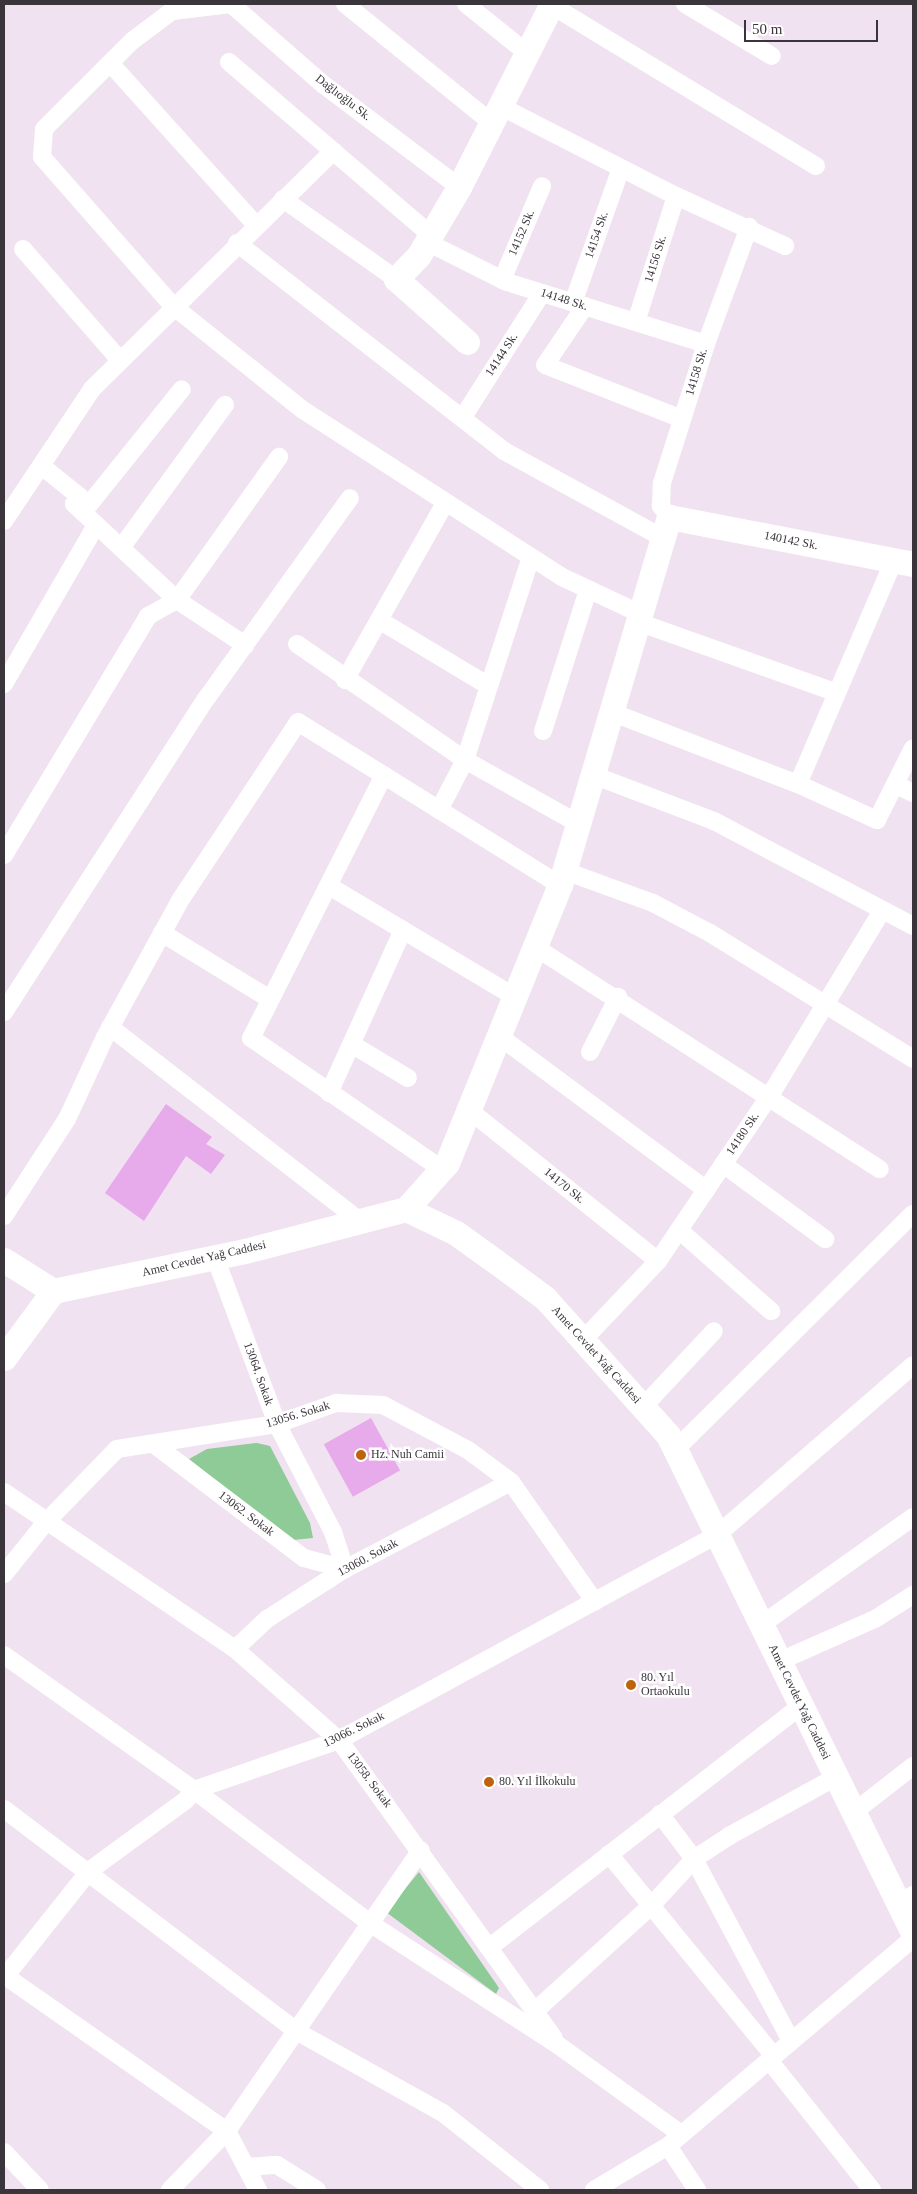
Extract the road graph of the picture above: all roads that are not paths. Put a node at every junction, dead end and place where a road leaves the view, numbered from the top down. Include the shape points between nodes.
1 (346, 4) edge
2 (466, 4) edge
3 (685, 4) edge
4 (552, 5) edge
5 (238, 6) edge
6 (527, 52) junction
7 (772, 56) dead end
8 (229, 62) dead end
9 (110, 63) junction
10 (496, 115) junction
11 (333, 151) junction
12 (816, 166) dead end
13 (621, 168) junction
14 (542, 186) dead end
15 (459, 187) junction
16 (676, 196) junction
17 (283, 198) junction
18 (256, 225) junction
19 (749, 227) junction
20 (429, 239) junction
21 (237, 243) junction
22 (785, 246) dead end
23 (23, 249) dead end
24 (396, 280) junction
25 (502, 280) junction
26 (542, 293) junction
27 (579, 305) junction
28 (173, 306) junction
29 (636, 322) junction
30 (467, 342) dead end
31 (706, 344) junction
32 (120, 360) junction
33 (182, 389) dead end
34 (225, 405) dead end
35 (462, 417) junction
36 (682, 418) junction
37 (279, 457) dead end
38 (43, 467) junction
39 (350, 498) dead end
40 (444, 503) junction
41 (84, 511) junction
42 (4, 521) edge
43 (96, 525) junction
44 (666, 528) junction
45 (121, 548) junction
46 (530, 557) junction
47 (903, 562) edge
48 (588, 590) junction
49 (177, 600) junction
50 (639, 618) junction
51 (379, 620) junction
52 (297, 644) dead end
53 (245, 645) junction
54 (345, 680) junction
55 (4, 684) edge
56 (489, 686) junction
57 (837, 692) junction
58 (612, 712) junction
59 (543, 731) dead end
60 (913, 748) edge
61 (465, 760) junction
62 (384, 775) junction
63 (593, 776) junction
64 (798, 784) junction
65 (896, 785) junction
66 (913, 794) edge
67 (439, 810) junction
68 (578, 824) junction
69 (4, 855) edge
70 (562, 878) junction
71 (329, 886) junction
72 (882, 911) junction
73 (911, 921) edge
74 (403, 930) junction
75 (162, 934) junction
76 (535, 947) junction
77 (515, 997) junction
78 (618, 997) junction
79 (268, 998) junction
80 (828, 1002) junction
81 (4, 1012) edge
82 (110, 1027) junction
83 (499, 1036) junction
84 (353, 1045) junction
85 (590, 1052) dead end
86 (913, 1058) edge
87 (408, 1078) dead end
88 (329, 1093) junction
89 (770, 1094) junction
90 (469, 1110) junction
91 (723, 1164) junction
92 (880, 1169) dead end
93 (442, 1170) junction
94 (706, 1190) junction
95 (406, 1209) junction
96 (913, 1214) edge
97 (4, 1216) edge
98 (359, 1220) junction
99 (679, 1230) junction
100 (825, 1239) dead end
101 (215, 1257) junction
102 (4, 1260) edge
103 (658, 1261) junction
104 (53, 1292) junction
105 (771, 1311) dead end
106 (714, 1331) dead end
107 (582, 1340) junction
108 (4, 1358) edge
109 (913, 1365) edge
110 (642, 1408) junction
111 (277, 1424) junction
112 (155, 1445) junction
113 (675, 1450) junction
114 (512, 1482) junction
115 (4, 1492) edge
116 (913, 1517) edge
117 (46, 1522) junction
118 (717, 1535) junction
119 (345, 1569) junction
120 (4, 1574) edge
121 (913, 1595) edge
122 (595, 1602) junction
123 (762, 1625) junction
124 (236, 1649) junction
125 (4, 1655) edge
126 (780, 1661) junction
127 (801, 1706) junction
128 (339, 1740) junction
129 (913, 1766) edge
130 (836, 1778) junction
131 (194, 1790) junction
132 (4, 1809) edge
133 (854, 1812) junction
134 (660, 1814) junction
135 (421, 1850) junction
136 (608, 1854) junction
137 (694, 1859) junction
138 (89, 1870) junction
139 (906, 1900) edge
140 (651, 1906) junction
141 (371, 1924) junction
142 (913, 1933) edge
143 (913, 1938) edge
144 (490, 1947) junction
145 (4, 1976) edge
146 (535, 2011) junction
147 (296, 2032) junction
148 (791, 2041) junction
149 (558, 2045) junction
150 (771, 2058) junction
151 (227, 2131) junction
152 (681, 2134) junction
153 (668, 2146) junction
154 (4, 2152) edge
155 (246, 2167) junction
156 (40, 2190) edge
157 (170, 2190) edge
158 (258, 2190) edge
159 (317, 2190) edge
160 (540, 2190) edge
161 (594, 2190) edge
162 (698, 2190) edge
163 (872, 2190) edge

1 - 10 street
2 - 6 street
3 - 7 street
4 - 6 main road
4 - 12 street
5 - 9 street via 172,12
5 - 15 street, Dağlıoğlu Sk. via 324,85
6 - 10 main road
8 - 11 street, 14148 Sk.
9 - 18 street
9 - 28 street via 44,128 42,156
10 - 13 street
10 - 15 main road
11 - 17 street
11 - 20 street, 14148 Sk.
13 - 16 street
13 - 27 street, 14154 Sk.
14 - 25 street, 14152 Sk.
15 - 20 main road
16 - 19 street
16 - 29 street, 14156 Sk.
17 - 18 street
17 - 24 street
18 - 21 street
19 - 22 street
19 - 31 street, 14158 Sk.
20 - 24 main road
20 - 25 street, 14148 Sk.
21 - 28 street
21 - 35 street
23 - 32 street
24 - 30 main road
25 - 26 street, 14148 Sk.
26 - 27 street, 14148 Sk.
26 - 35 street, 14144 Sk.
27 - 29 street, 14148 Sk.
27 - 36 street, 14154 Sk. via 545,365
28 - 32 street
28 - 40 street via 303,410
29 - 31 street, 14148 Sk.
31 - 36 street, 14158 Sk.
32 - 38 street via 92,389
33 - 41 street
34 - 45 street
35 - 44 street via 504,451
36 - 44 street, 14158 Sk. via 662,483
37 - 49 street
38 - 41 street via 80,497 74,504
38 - 42 street
39 - 53 street
40 - 46 street
40 - 51 street
41 - 43 street
43 - 45 street
43 - 55 street
44 - 47 main road, 140142 Sk.
44 - 50 main road
45 - 49 street
46 - 48 street
46 - 56 street
47 - 57 street
48 - 50 street
48 - 59 street
49 - 53 street
49 - 69 street via 148,616
50 - 57 street
50 - 58 main road
51 - 54 street
51 - 56 street
52 - 54 street
53 - 81 street via 105,850
54 - 61 street
56 - 61 street
57 - 64 street
58 - 63 main road
58 - 64 street
60 - 65 street
61 - 67 street
61 - 68 street
62 - 67 street
62 - 71 street
62 - 75 street via 298,722
63 - 68 main road
63 - 72 street via 714,821
64 - 65 street via 877,820
65 - 66 street
67 - 70 street
68 - 70 main road
70 - 76 main road
70 - 80 street via 653,903
71 - 74 street
71 - 79 street
72 - 73 street
72 - 80 street, 14180 Sk.
74 - 77 street
74 - 84 street
75 - 79 street
75 - 82 street
76 - 77 main road
76 - 78 street
77 - 83 main road
78 - 85 street
78 - 89 street
79 - 88 street via 251,1038
80 - 86 street
80 - 89 street, 14180 Sk.
82 - 97 street via 67,1119
82 - 98 street
83 - 90 main road
83 - 94 street
84 - 87 street
84 - 88 street
88 - 93 street
89 - 91 street, 14180 Sk.
89 - 92 street
90 - 93 main road
90 - 103 street, 14170 Sk.
91 - 94 street, 14180 Sk.
91 - 100 street
93 - 95 main road
94 - 99 street, 14180 Sk.
95 - 98 main road, Amet Cevdet Yağ Caddesi
95 - 107 main road, Amet Cevdet Yağ Caddesi via 456,1233 545,1298
96 - 113 street
98 - 101 main road, Amet Cevdet Yağ Caddesi
99 - 103 street, 14180 Sk.
99 - 105 street
101 - 104 main road, Amet Cevdet Yağ Caddesi
101 - 111 street, 13064. Sokak
102 - 104 main road
103 - 107 street, 14180 Sk.
104 - 108 main road
106 - 110 street
107 - 110 main road, Amet Cevdet Yağ Caddesi
109 - 118 street, 13066. Sokak
110 - 113 main road, Amet Cevdet Yağ Caddesi via 668,1435
111 - 112 street, 13056. Sokak
111 - 114 street, 13056. Sokak via 336,1403 383,1405 468,1450
111 - 119 street, 13064. Sokak via 333,1532
112 - 117 street, 13056. Sokak via 117,1449
112 - 119 street, 13062. Sokak via 304,1558
113 - 118 main road, Amet Cevdet Yağ Caddesi
114 - 119 street, 13060. Sokak
114 - 122 street, 13056. Sokak
115 - 117 street, 13058. Sokak
116 - 123 street
117 - 120 street, 13056. Sokak
117 - 124 street, 13058. Sokak
118 - 122 street, 13066. Sokak
118 - 123 main road, Amet Cevdet Yağ Caddesi
119 - 124 street, 13060. Sokak via 267,1619
121 - 126 street via 875,1619
122 - 128 street, 13066. Sokak
123 - 126 main road, Amet Cevdet Yağ Caddesi
124 - 128 street, 13058. Sokak
125 - 131 street
126 - 127 main road, Amet Cevdet Yağ Caddesi
127 - 130 main road, Amet Cevdet Yağ Caddesi
127 - 134 street
128 - 131 street, 13066. Sokak
128 - 135 street, 13058. Sokak
129 - 133 street
130 - 133 main road, Amet Cevdet Yağ Caddesi
130 - 137 street via 729,1836
131 - 138 street, 13066. Sokak via 186,1800
131 - 141 street
132 - 138 street
133 - 139 main road, Amet Cevdet Yağ Caddesi
134 - 136 street
134 - 137 street
135 - 141 street
135 - 144 street, 13058. Sokak
136 - 140 street
136 - 144 street
137 - 140 street
137 - 148 street
138 - 145 street, 13066. Sokak
138 - 147 street
139 - 142 main road, Amet Cevdet Yağ Caddesi
140 - 146 street
140 - 150 street
141 - 147 street
141 - 149 street
143 - 148 street
144 - 146 street, 13058. Sokak
145 - 151 street
146 - 149 street, 13058. Sokak
147 - 151 street
147 - 160 street via 443,2113
148 - 150 street
149 - 152 street
150 - 152 street
150 - 163 street
151 - 155 street
151 - 157 street
152 - 153 street
153 - 161 street
153 - 162 street
154 - 156 street
155 - 158 street
155 - 159 street via 277,2165

